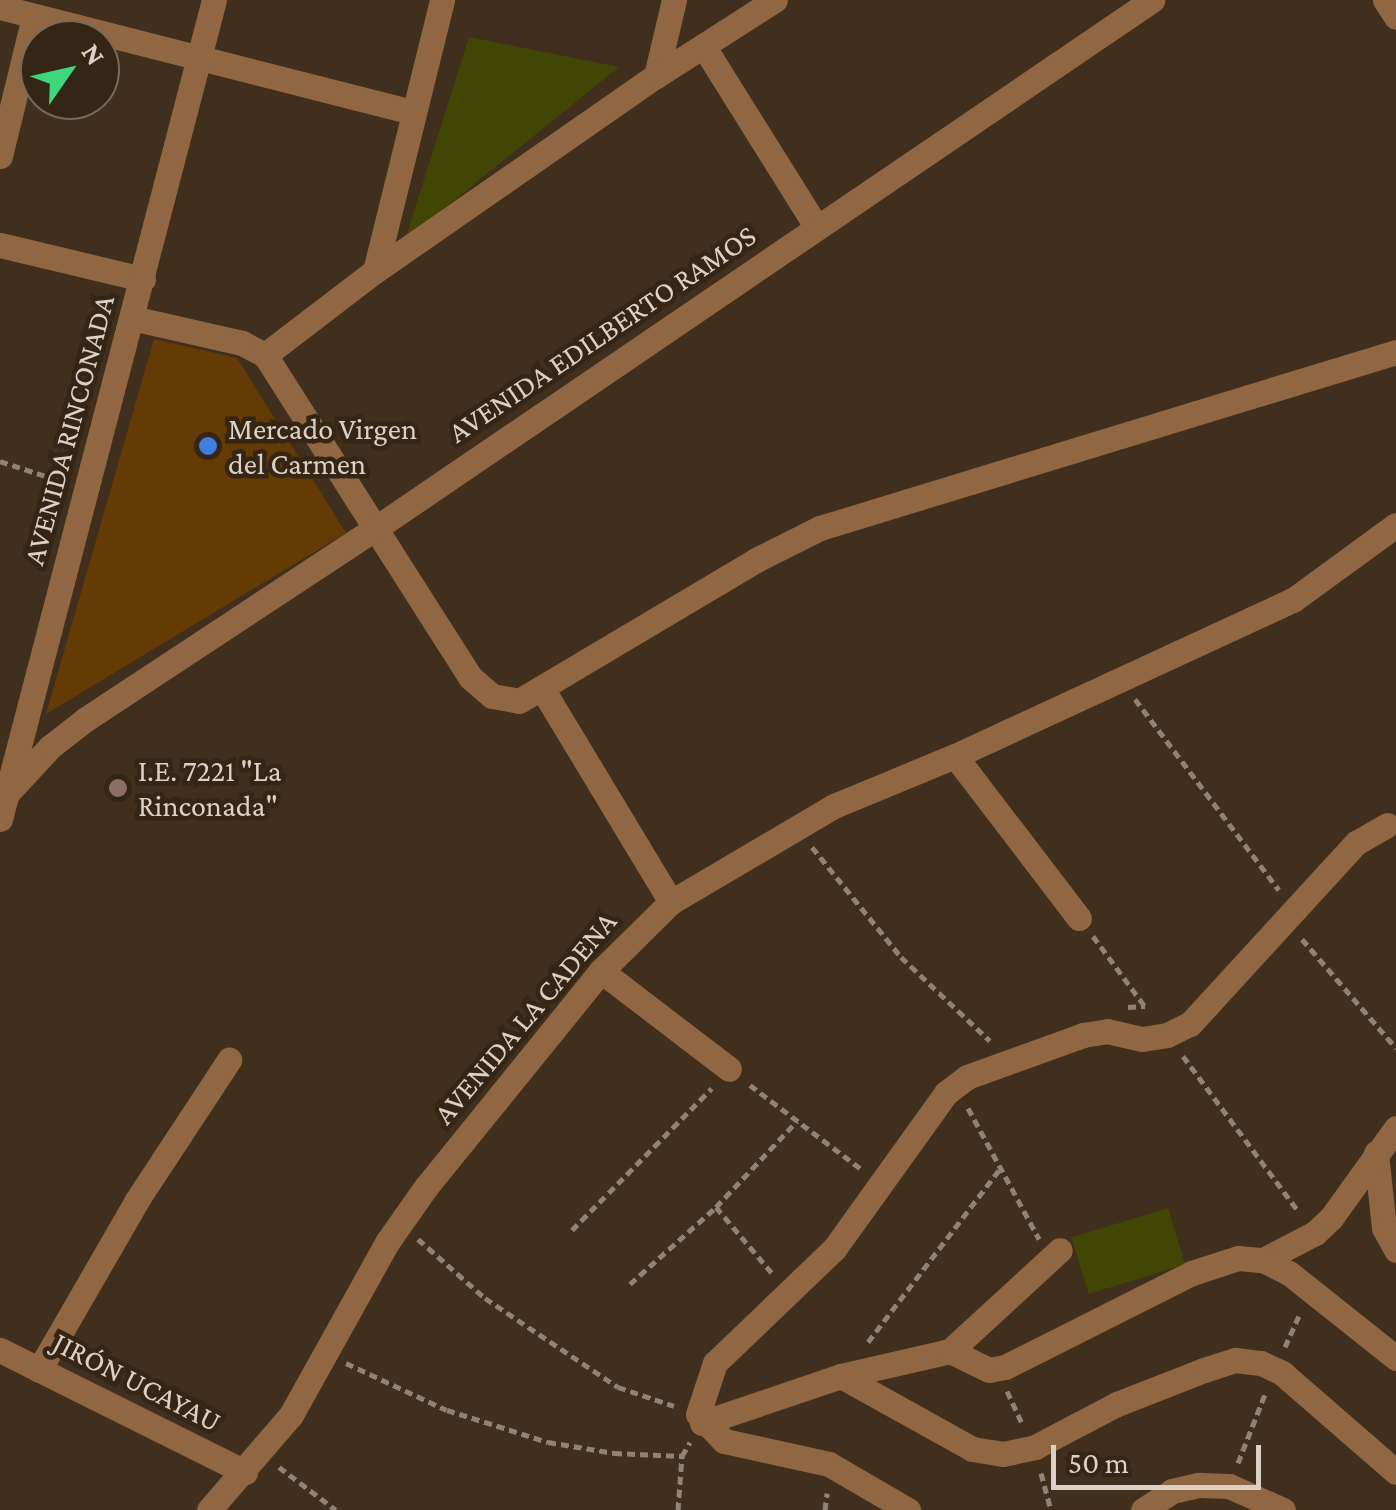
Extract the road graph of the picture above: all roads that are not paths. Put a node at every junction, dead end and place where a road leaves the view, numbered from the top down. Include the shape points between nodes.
1 (214, 0) edge
2 (442, 0) edge
3 (674, 0) edge
4 (774, 0) edge
5 (1152, 0) edge
6 (1385, 0) edge
7 (14, 8) edge
8 (1396, 16) edge
9 (704, 46) junction
10 (199, 57) junction
11 (656, 76) junction
12 (412, 112) junction
13 (0, 156) edge
14 (816, 226) junction
15 (0, 244) edge
16 (375, 272) junction
17 (142, 279) junction
18 (132, 318) junction
19 (1396, 352) edge
20 (266, 355) junction
21 (1396, 526) edge
22 (376, 528) junction
23 (543, 690) junction
24 (955, 756) junction
25 (2, 806) edge
26 (1386, 824) dead end
27 (672, 902) junction
28 (1079, 918) road end
29 (601, 970) junction
30 (229, 1060) dead end
31 (729, 1069) road end
32 (1396, 1128) edge
33 (1376, 1152) junction
34 (1396, 1250) edge
35 (1055, 1254) road end
36 (1263, 1260) junction
37 (0, 1350) edge
38 (950, 1351) junction
39 (1396, 1358) edge
40 (39, 1370) junction
41 (841, 1376) junction
42 (700, 1418) junction
43 (253, 1463) junction
44 (1396, 1472) edge
45 (209, 1510) edge
46 (908, 1510) edge
47 (1143, 1510) edge
48 (1282, 1510) edge

1 - 10 street, AVENIDA RINCONADA
2 - 12 street
3 - 11 street
4 - 9 street
5 - 14 street, AVENIDA EDILBERTO RAMOS
6 - 8 street
7 - 10 street
7 - 13 street
9 - 11 street
9 - 14 street
10 - 12 street
10 - 17 street, AVENIDA RINCONADA
11 - 16 street
12 - 16 street
14 - 22 street, AVENIDA EDILBERTO RAMOS
15 - 17 street
16 - 20 street
17 - 18 street, AVENIDA RINCONADA
18 - 20 street via 242,343
18 - 25 street, AVENIDA RINCONADA
19 - 23 street via 820,528
20 - 22 street
21 - 24 street, AVENIDA LA CADENA via 1293,600
22 - 23 street via 470,677 492,696 519,701
22 - 25 street, AVENIDA EDILBERTO RAMOS via 86,719 50,747
23 - 27 street
24 - 27 street, AVENIDA LA CADENA via 794,825
24 - 28 street
26 - 42 street via 1356,843 1210,1006 1167,1035 1083,1035 956,1085 834,1249 715,1364
27 - 29 street, AVENIDA LA CADENA
29 - 31 street
29 - 43 street, AVENIDA LA CADENA via 400,1224 291,1415
30 - 40 street via 137,1200
32 - 33 street
33 - 34 street via 1384,1228
33 - 36 street via 1331,1218
35 - 38 street
36 - 38 street via 1217,1262 996,1368
36 - 39 street
37 - 40 street, JIRÓN UCAYAU
38 - 41 street
40 - 43 street, JIRÓN UCAYAU
41 - 42 street
41 - 44 street via 972,1450 1003,1454 1035,1448 1117,1404 1235,1360 1262,1363 1282,1372
42 - 46 street via 724,1441 829,1464
43 - 45 street, AVENIDA LA CADENA
47 - 48 street via 1200,1485 1230,1486

